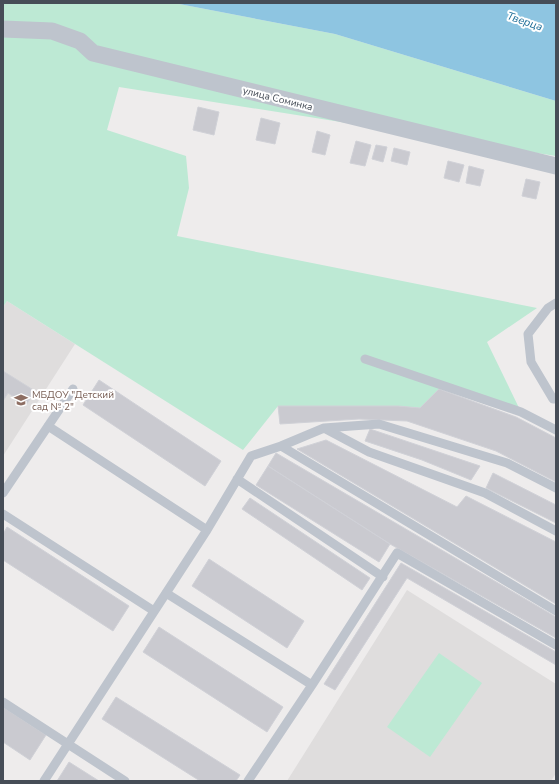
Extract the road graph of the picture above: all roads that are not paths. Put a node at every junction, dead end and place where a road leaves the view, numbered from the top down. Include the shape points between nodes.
1 (3, 29) edge
2 (556, 166) edge
3 (556, 303) edge
4 (365, 359) dead end
5 (73, 389) dead end
6 (556, 399) edge
7 (48, 426) junction
8 (324, 428) junction
9 (556, 430) edge
10 (281, 446) junction
11 (237, 479) junction
12 (556, 488) edge
13 (3, 493) edge
14 (3, 514) edge
15 (206, 530) junction
16 (556, 531) edge
17 (382, 577) junction
18 (166, 593) junction
19 (154, 611) junction
20 (556, 611) edge
21 (556, 645) edge
22 (312, 685) junction
23 (3, 702) edge
24 (69, 745) junction
25 (44, 781) edge
26 (125, 781) edge
27 (248, 781) edge

1 - 2 street, улица Соминка via 52,31 80,41 93,52
3 - 6 lane via 548,308 528,334 531,362
4 - 9 lane via 522,412
5 - 7 lane
7 - 13 lane
7 - 15 lane
8 - 10 lane
8 - 12 lane via 379,424 507,463
8 - 16 lane via 369,452 485,493
10 - 11 lane via 251,456
10 - 20 lane
11 - 15 lane
11 - 17 lane
14 - 19 lane
15 - 18 lane
17 - 21 lane via 397,553
17 - 22 lane
18 - 19 lane
18 - 22 lane
19 - 24 lane
22 - 27 lane
23 - 24 lane
24 - 25 lane
24 - 26 lane

